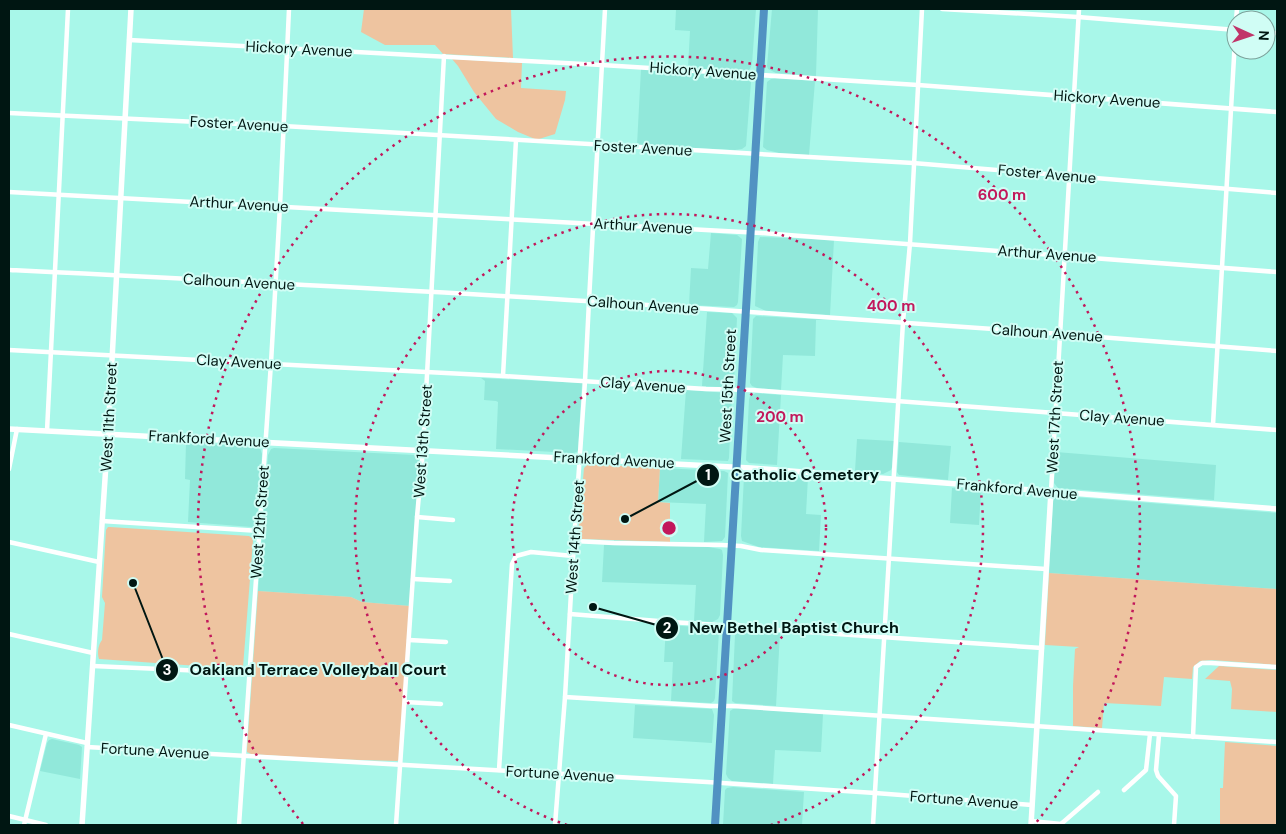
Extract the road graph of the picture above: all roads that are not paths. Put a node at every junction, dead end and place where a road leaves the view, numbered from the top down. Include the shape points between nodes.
1 (68, 9) edge
2 (131, 9) edge
3 (289, 9) edge
4 (605, 9) edge
5 (764, 9) edge
6 (922, 9) edge
7 (942, 9) edge
8 (1079, 9) edge
9 (1078, 17) junction
10 (1226, 29) edge
11 (129, 40) junction
12 (287, 48) junction
13 (444, 56) junction
14 (1234, 60) edge
15 (602, 64) junction
16 (759, 75) junction
17 (918, 85) junction
18 (1074, 96) junction
19 (1231, 108) junction
20 (1277, 112) edge
21 (9, 113) edge
22 (62, 116) junction
23 (125, 119) junction
24 (283, 126) junction
25 (440, 136) junction
26 (516, 140) junction
27 (598, 145) junction
28 (754, 154) junction
29 (913, 163) junction
30 (1070, 175) junction
31 (1227, 189) junction
32 (9, 192) edge
33 (1277, 192) edge
34 (58, 194) junction
35 (121, 198) junction
36 (280, 206) junction
37 (436, 214) junction
38 (512, 218) junction
39 (593, 223) junction
40 (750, 232) junction
41 (910, 243) junction
42 (1064, 255) junction
43 (1223, 268) junction
44 (9, 270) edge
45 (1277, 272) edge
46 (54, 273) junction
47 (116, 276) junction
48 (275, 284) junction
49 (431, 292) junction
50 (507, 296) junction
51 (588, 301) junction
52 (746, 311) junction
53 (904, 322) junction
54 (1060, 334) junction
55 (1217, 346) junction
56 (9, 350) edge
57 (1277, 350) edge
58 (50, 352) junction
59 (112, 355) junction
60 (271, 363) junction
61 (427, 372) junction
62 (503, 376) junction
63 (585, 381) junction
64 (741, 390) junction
65 (899, 401) junction
66 (1055, 413) junction
67 (1213, 425) junction
68 (9, 429) edge
69 (18, 430) junction
70 (1277, 430) edge
71 (47, 431) junction
72 (108, 434) junction
73 (266, 442) junction
74 (423, 450) junction
75 (580, 458) junction
76 (737, 467) junction
77 (9, 469) edge
78 (894, 479) junction
79 (1051, 492) junction
80 (1277, 509) edge
81 (417, 518) junction
82 (453, 520) dead end
83 (102, 521) junction
84 (259, 531) junction
85 (574, 541) junction
86 (9, 542) edge
87 (732, 545) junction
88 (573, 556) junction
89 (890, 558) junction
90 (99, 562) junction
91 (1046, 569) junction
92 (413, 579) junction
93 (450, 581) dead end
94 (570, 614) junction
95 (727, 625) junction
96 (9, 634) edge
97 (885, 637) junction
98 (409, 640) junction
99 (446, 642) dead end
100 (1042, 648) junction
101 (93, 653) junction
102 (93, 666) junction
103 (1276, 667) edge
104 (249, 673) junction
105 (565, 698) junction
106 (405, 702) junction
107 (441, 704) dead end
108 (722, 706) junction
109 (879, 716) junction
110 (9, 725) edge
111 (1037, 726) junction
112 (46, 734) junction
113 (1150, 734) junction
114 (1160, 735) junction
115 (1193, 737) junction
116 (1277, 742) edge
117 (87, 745) junction
118 (243, 756) junction
119 (400, 765) junction
120 (499, 770) junction
121 (559, 773) junction
122 (718, 783) junction
123 (1124, 790) dead end
124 (1098, 792) dead end
125 (875, 793) junction
126 (1032, 805) junction
127 (9, 816) edge
128 (24, 823) edge
129 (1031, 823) edge
130 (1062, 824) edge
131 (46, 825) edge
132 (82, 825) edge
133 (239, 825) edge
134 (396, 825) edge
135 (555, 825) edge
136 (715, 825) edge
137 (873, 825) edge
138 (1174, 825) edge

1 - 22 street
2 - 11 main road, West 11th Street
3 - 12 street, West 12th Street
4 - 15 street, West 14th Street
5 - 16 highway, West 15th Street
6 - 17 street
7 - 9 street
8 - 9 street, West 17th Street
9 - 10 street
9 - 18 street, West 17th Street
11 - 12 street, Hickory Avenue
11 - 23 main road, West 11th Street
12 - 13 street, Hickory Avenue
12 - 24 street, West 12th Street
13 - 15 street, Hickory Avenue
13 - 25 street, West 13th Street
14 - 19 street
15 - 16 street, Hickory Avenue
15 - 27 street, West 14th Street
16 - 17 street, Hickory Avenue
16 - 28 highway, West 15th Street
17 - 18 street, Hickory Avenue
17 - 29 street
18 - 19 street, Hickory Avenue
18 - 30 street, West 17th Street
19 - 20 street, Hickory Avenue
19 - 31 street
21 - 22 street, Foster Avenue
22 - 23 street, Foster Avenue
22 - 34 street
23 - 24 street, Foster Avenue
23 - 35 main road, West 11th Street
24 - 25 street, Foster Avenue
24 - 36 street, West 12th Street
25 - 26 street, Foster Avenue
25 - 37 street, West 13th Street
26 - 27 street, Foster Avenue
26 - 38 street
27 - 28 street, Foster Avenue
27 - 39 street, West 14th Street
28 - 29 street, Foster Avenue
28 - 40 highway, West 15th Street
29 - 30 street, Foster Avenue
29 - 41 street
30 - 31 street, Foster Avenue
30 - 42 street, West 17th Street
31 - 33 street, Foster Avenue
31 - 43 street
32 - 34 street, Arthur Avenue
34 - 35 street, Arthur Avenue
34 - 46 street
35 - 36 street, Arthur Avenue
35 - 47 main road, West 11th Street
36 - 37 street, Arthur Avenue
36 - 48 street, West 12th Street
37 - 38 street, Arthur Avenue
37 - 49 street, West 13th Street
38 - 39 street, Arthur Avenue
38 - 50 street
39 - 40 street, Arthur Avenue
39 - 51 street, West 14th Street
40 - 41 street, Arthur Avenue
40 - 52 highway, West 15th Street
41 - 42 street, Arthur Avenue
41 - 53 street
42 - 43 street, Arthur Avenue
42 - 54 street, West 17th Street
43 - 45 street, Arthur Avenue
43 - 55 street
44 - 46 street, Calhoun Avenue
46 - 47 street, Calhoun Avenue
46 - 58 street
47 - 48 street, Calhoun Avenue
47 - 59 main road, West 11th Street
48 - 49 street, Calhoun Avenue
48 - 60 street, West 12th Street
49 - 50 street, Calhoun Avenue
49 - 61 street, West 13th Street
50 - 51 street, Calhoun Avenue
50 - 62 street
51 - 52 street, Calhoun Avenue
51 - 63 street, West 14th Street
52 - 53 street, Calhoun Avenue
52 - 64 highway, West 15th Street
53 - 54 street, Calhoun Avenue
53 - 65 street
54 - 55 street, Calhoun Avenue
54 - 66 street, West 17th Street
55 - 57 street, Calhoun Avenue
55 - 67 street
56 - 58 street, Clay Avenue
58 - 59 street, Clay Avenue
58 - 71 street
59 - 60 street, Clay Avenue
59 - 72 main road, West 11th Street
60 - 61 street, Clay Avenue
60 - 73 street, West 12th Street
61 - 62 street, Clay Avenue
61 - 74 street, West 13th Street
62 - 63 street, Clay Avenue
63 - 64 street, Clay Avenue
63 - 75 street, West 14th Street
64 - 65 street, Clay Avenue
64 - 76 highway, West 15th Street
65 - 66 street, Clay Avenue
65 - 78 street
66 - 67 street, Clay Avenue
66 - 79 street, West 17th Street
67 - 70 street, Clay Avenue
68 - 69 main road, Frankford Avenue
69 - 71 main road, Frankford Avenue
69 - 77 street
71 - 72 main road, Frankford Avenue
72 - 73 main road, Frankford Avenue
72 - 83 main road, West 11th Street
73 - 74 main road, Frankford Avenue
73 - 84 street, West 12th Street
74 - 75 main road, Frankford Avenue
74 - 81 street, West 13th Street
75 - 76 main road, Frankford Avenue
75 - 85 street, West 14th Street
76 - 78 main road, Frankford Avenue
76 - 87 highway, West 15th Street
78 - 79 main road, Frankford Avenue
78 - 89 street
79 - 80 main road, Frankford Avenue
79 - 91 main road, West 17th Street
81 - 82 street
81 - 92 street, West 13th Street
83 - 84 street
83 - 90 main road, West 11th Street
84 - 104 street, West 12th Street
85 - 87 street
85 - 88 street, West 14th Street
86 - 90 street
87 - 89 street via 761,550
87 - 95 highway, West 15th Street
88 - 94 street, West 14th Street
88 - 120 street via 531,552 516,556 512,564
89 - 91 street
89 - 97 street
90 - 101 main road, West 11th Street
91 - 100 main road, West 17th Street
92 - 93 street
92 - 98 street, West 13th Street
94 - 95 street
94 - 105 street, West 14th Street
95 - 97 street
95 - 108 highway, West 15th Street
96 - 101 street
97 - 100 street
97 - 109 street
98 - 99 street
98 - 106 street, West 13th Street
100 - 111 main road, West 17th Street
101 - 102 main road, West 11th Street
102 - 104 street
102 - 117 main road, West 11th Street
103 - 115 street via 1202,663 1196,667
104 - 118 street, West 12th Street
105 - 108 street
105 - 121 street, West 14th Street
106 - 107 street
106 - 119 street, West 13th Street
108 - 109 street
108 - 122 highway, West 15th Street
109 - 111 street
109 - 125 street
110 - 112 street, Fortune Avenue
111 - 113 street
111 - 126 main road, West 17th Street
112 - 117 street, Fortune Avenue
112 - 128 street
113 - 114 street
113 - 123 street via 1146,770
114 - 115 street
114 - 138 street via 1156,770 1176,796
115 - 116 street
117 - 118 street, Fortune Avenue
117 - 132 main road, West 11th Street
118 - 119 street, Fortune Avenue
118 - 133 street, West 12th Street
119 - 120 street, Fortune Avenue
119 - 134 street, West 13th Street
120 - 121 street, Fortune Avenue
121 - 122 street, Fortune Avenue
121 - 135 street, West 14th Street
122 - 125 street, Fortune Avenue
122 - 136 highway, West 15th Street
124 - 130 street
125 - 126 street, Fortune Avenue
125 - 137 street
126 - 129 main road, West 17th Street
127 - 128 street
128 - 131 street
129 - 130 street

